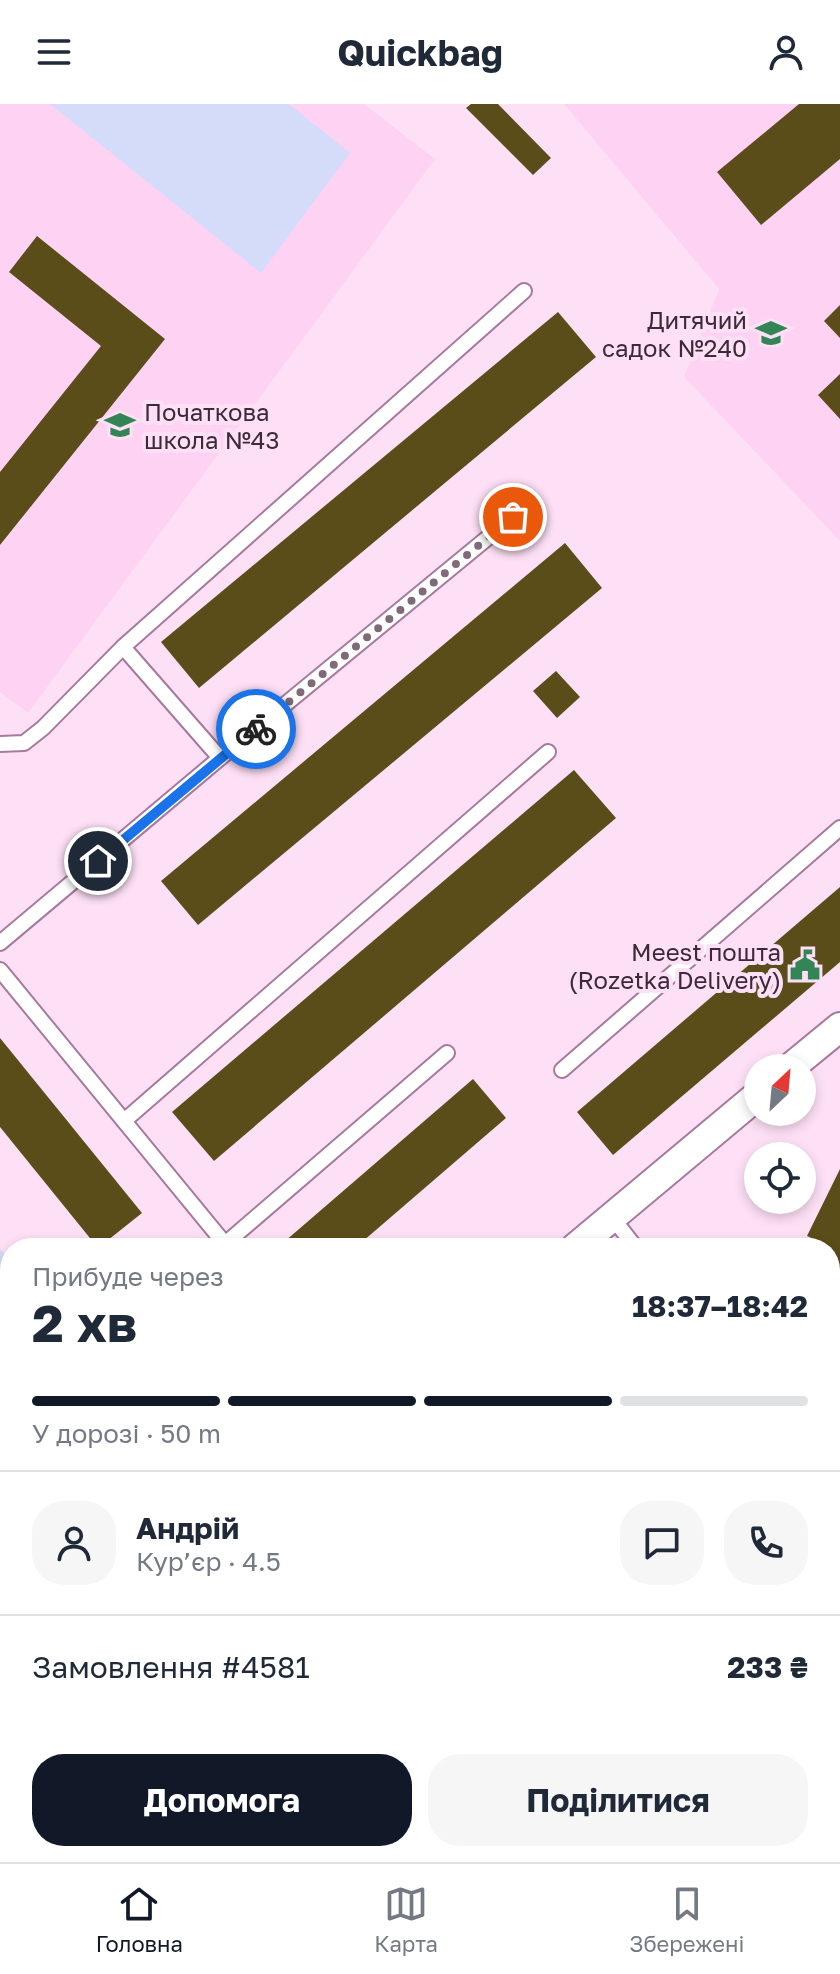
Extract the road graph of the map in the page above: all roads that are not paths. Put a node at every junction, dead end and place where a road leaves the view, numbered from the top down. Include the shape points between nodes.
1 (524, 291) dead end
2 (513, 517) dead end
3 (123, 647) junction
4 (0, 744) edge
5 (548, 752) dead end
6 (220, 758) junction
7 (840, 828) edge
8 (0, 943) edge
9 (0, 970) edge
10 (840, 1027) edge
11 (447, 1053) dead end
12 (807, 1054) edge
13 (562, 1070) dead end
14 (744, 1107) edge
15 (124, 1121) junction
16 (612, 1217) junction
17 (220, 1238) edge
18 (232, 1238) edge
19 (587, 1238) edge
20 (628, 1238) edge

1 - 3 lane
2 - 6 lane
3 - 4 lane via 24,743
3 - 6 lane
5 - 15 lane
6 - 8 lane
7 - 13 lane
9 - 15 lane
10 - 12 street
11 - 18 lane
14 - 16 street
15 - 17 lane
16 - 19 street
16 - 20 lane

